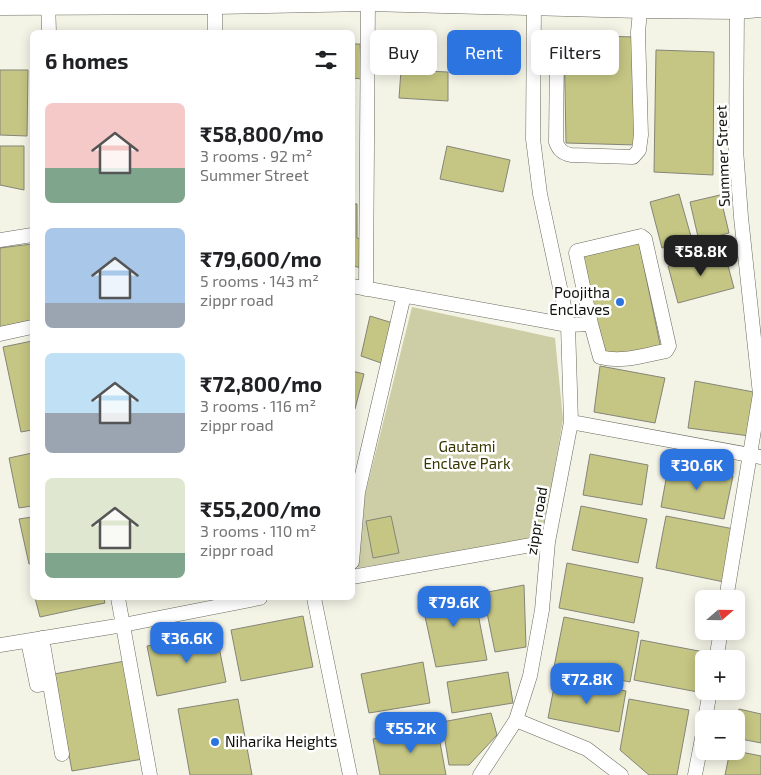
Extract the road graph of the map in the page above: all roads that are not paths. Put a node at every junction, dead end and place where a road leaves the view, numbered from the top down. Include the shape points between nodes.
1 (368, 0) edge
2 (215, 2) edge
3 (48, 3) edge
4 (618, 4) edge
5 (640, 4) edge
6 (534, 5) junction
7 (0, 6) edge
8 (761, 7) edge
9 (737, 9) junction
10 (49, 30) edge
11 (215, 30) edge
12 (557, 75) edge
13 (30, 235) edge
14 (0, 240) edge
15 (359, 287) edge
16 (404, 295) junction
17 (591, 324) junction
18 (568, 325) junction
19 (30, 327) edge
20 (0, 334) edge
21 (571, 422) junction
22 (756, 456) edge
23 (355, 491) edge
24 (548, 542) junction
25 (355, 576) edge
26 (728, 590) edge
27 (118, 600) edge
28 (250, 600) edge
29 (314, 600) edge
30 (123, 625) junction
31 (35, 640) junction
32 (0, 645) edge
33 (516, 720) junction
34 (62, 754) dead end
35 (698, 760) edge
36 (150, 775) edge
37 (350, 775) edge
38 (480, 775) edge
39 (621, 775) edge
40 (695, 775) edge

1 - 2 street
1 - 6 street
1 - 15 street
2 - 3 street
2 - 11 street
3 - 7 street
3 - 10 street
4 - 5 street
4 - 6 street
5 - 9 street
5 - 12 street via 641,135 639,150 633,157 571,155 558,150
6 - 18 street, zippr road via 533,139 540,194
8 - 9 street
9 - 22 street, Summer Street via 736,149 760,394
13 - 14 street
15 - 16 street
16 - 18 street
16 - 23 street
17 - 17 street via 576,252 641,236 645,239 669,346 666,351 618,360 600,357
17 - 18 street
18 - 21 street, zippr road
19 - 20 street
21 - 22 street
21 - 24 street, zippr road
22 - 26 street, Summer Street
24 - 25 street
24 - 33 street, zippr road via 542,610 530,676
27 - 30 street
28 - 30 street
29 - 37 street
30 - 31 street
30 - 36 street
31 - 32 street
31 - 34 street via 37,685 49,683
33 - 38 street, zippr road
33 - 39 street via 587,749
35 - 40 street

